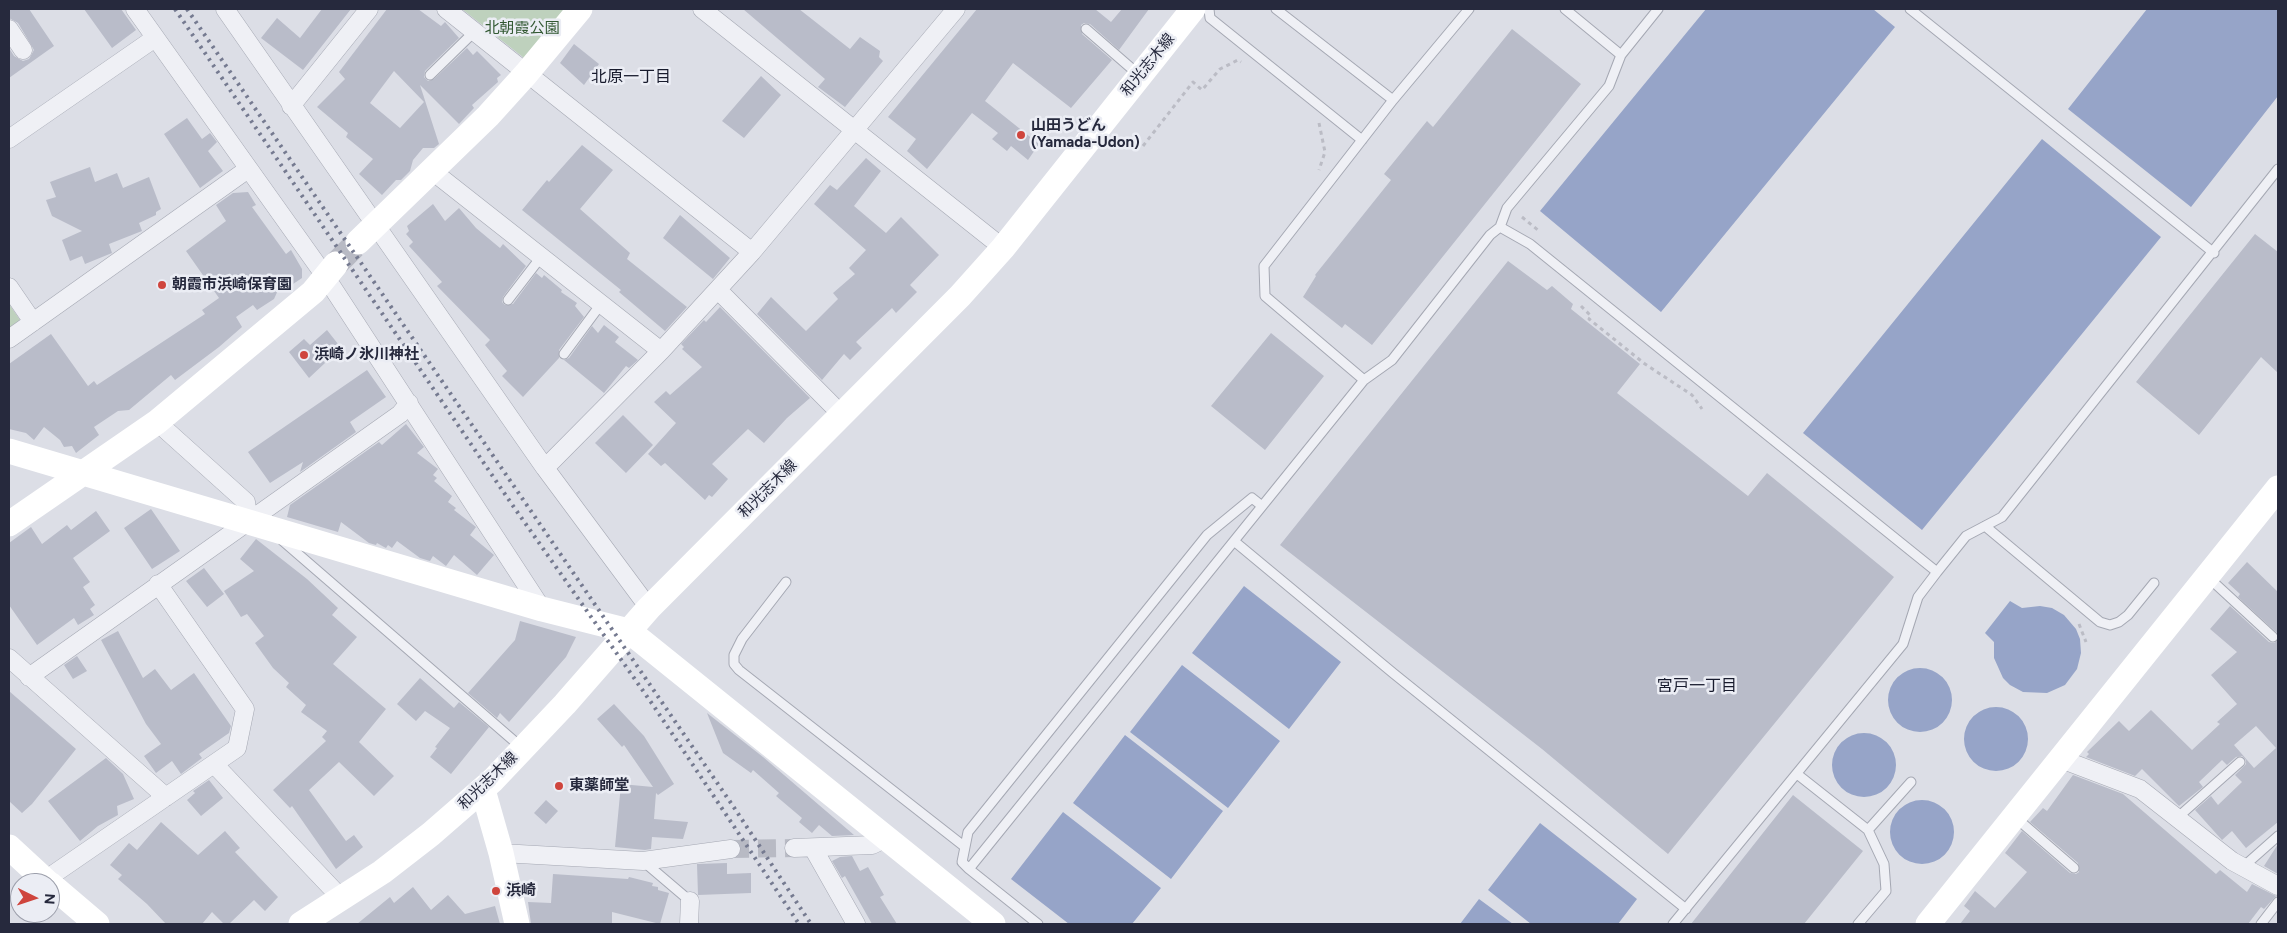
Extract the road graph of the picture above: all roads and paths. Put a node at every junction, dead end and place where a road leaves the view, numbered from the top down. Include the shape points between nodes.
1 (135, 9) edge
2 (225, 9) edge
3 (369, 9) edge
4 (446, 9) edge
5 (580, 9) edge
6 (702, 9) edge
7 (956, 9) edge
8 (1193, 9) edge
9 (1208, 9) edge
10 (1276, 9) edge
11 (1469, 9) edge
12 (1565, 9) edge
13 (1658, 9) edge
14 (1910, 9) edge
15 (9, 29) edge
16 (1086, 29) dead end
17 (474, 32) junction
18 (155, 38) junction
19 (23, 50) dead end
20 (1621, 55) junction
21 (1246, 66) dead end
22 (526, 74) junction
23 (430, 75) dead end
24 (1140, 75) junction
25 (1393, 100) junction
26 (291, 106) junction
27 (1312, 118) dead end
28 (854, 131) junction
29 (9, 139) edge
30 (1362, 140) junction
31 (1143, 146) dead end
32 (248, 169) junction
33 (2278, 169) edge
34 (431, 170) junction
35 (1316, 178) dead end
36 (375, 224) junction
37 (1500, 227) junction
38 (358, 242) tunnel mouth
39 (1003, 248) junction
40 (752, 252) junction
41 (2214, 253) junction
42 (542, 257) junction
43 (330, 270) junction
44 (9, 287) edge
45 (718, 290) junction
46 (508, 300) dead end
47 (601, 304) junction
48 (1581, 306) dead end
49 (33, 322) junction
50 (9, 339) edge
51 (661, 351) junction
52 (564, 354) dead end
53 (1364, 380) junction
54 (409, 403) junction
55 (1702, 409) dead end
56 (842, 415) junction
57 (157, 422) junction
58 (9, 451) edge
59 (545, 468) junction
60 (80, 473) junction
61 (2278, 488) edge
62 (1262, 506) junction
63 (249, 522) junction
64 (9, 524) edge
65 (1985, 526) junction
66 (275, 529) junction
67 (1234, 540) junction
68 (1937, 572) junction
69 (2207, 576) junction
70 (786, 582) dead end
71 (2154, 583) dead end
72 (158, 584) junction
73 (542, 608) junction
74 (648, 608) junction
75 (629, 631) junction
76 (2273, 637) dead end
77 (9, 658) edge
78 (29, 677) junction
79 (523, 749) junction
80 (2061, 759) junction
81 (2240, 762) dead end
82 (214, 764) junction
83 (1797, 774) junction
84 (1911, 782) dead end
85 (483, 790) junction
86 (166, 797) junction
87 (2014, 817) junction
88 (2176, 818) junction
89 (1868, 830) junction
90 (2278, 836) edge
91 (887, 838) junction
92 (9, 847) edge
93 (964, 847) junction
94 (794, 848) tunnel mouth
95 (814, 848) junction
96 (732, 849) tunnel mouth
97 (501, 853) junction
98 (642, 861) junction
99 (2242, 867) junction
100 (2074, 868) dead end
101 (969, 869) junction
102 (37, 873) edge
103 (60, 874) edge
104 (2278, 886) edge
105 (60, 893) edge
106 (342, 899) junction
107 (690, 901) joint
108 (2278, 902) edge
109 (1686, 909) junction
110 (97, 924) edge
111 (301, 924) edge
112 (517, 924) edge
113 (689, 924) edge
114 (856, 924) edge
115 (993, 924) edge
116 (1038, 924) edge
117 (1673, 924) edge
118 (1858, 924) edge
119 (1928, 924) edge
120 (2261, 924) edge

1 - 18 street
2 - 26 street
3 - 26 street
4 - 17 street
5 - 22 street
6 - 28 street
7 - 28 street
8 - 24 street, 和光志木線
9 - 30 lane via 1210,18
10 - 25 lane
11 - 25 lane
12 - 20 lane
13 - 20 lane
14 - 41 lane
15 - 19 street
16 - 24 lane
17 - 22 street
17 - 23 lane
18 - 29 street
18 - 32 street
20 - 37 lane via 1610,86 1507,208
21 - 31 path via 1238,60 1220,69 1202,90 1192,82
22 - 34 street via 488,116
22 - 40 street
24 - 39 street, 和光志木線
25 - 30 lane
26 - 36 street
27 - 35 path via 1319,123 1325,152
28 - 39 street
28 - 40 street
30 - 53 lane via 1264,266 1265,296
32 - 43 street
32 - 49 street
33 - 41 lane
34 - 36 street
34 - 42 street
36 - 38 street
36 - 59 street
37 - 53 lane via 1490,235 1392,360
37 - 68 lane via 1530,244
39 - 56 street, 和光志木線 via 922,336
40 - 45 street
41 - 65 lane via 2002,518
42 - 46 lane
42 - 47 street
43 - 54 street
43 - 57 street via 314,292
44 - 49 street
45 - 51 street
45 - 56 street
47 - 51 street
47 - 52 lane
48 - 55 path via 1591,316 1589,319 1645,364 1692,395
49 - 50 street
51 - 59 street
53 - 62 lane
54 - 63 street via 400,414
54 - 73 street
56 - 74 street, 和光志木線
57 - 60 street
57 - 63 street via 246,502
58 - 60 street
59 - 74 street
60 - 63 street
60 - 64 street
61 - 69 street
62 - 67 lane
62 - 93 lane via 1252,498 1207,536 968,832
63 - 66 street
63 - 72 street
65 - 68 lane via 1966,536
65 - 71 lane via 2100,622 2110,625 2119,622
66 - 73 street
66 - 79 lane via 279,537
67 - 101 lane
67 - 109 lane
68 - 83 lane via 1918,597 1903,644
69 - 76 lane
69 - 80 street
70 - 93 lane via 742,639 734,655 734,664
72 - 78 street
72 - 82 street via 245,709 237,748
73 - 75 street
74 - 75 street, 和光志木線
75 - 79 street, 和光志木線
75 - 91 street
77 - 78 street
78 - 86 street
79 - 85 street, 和光志木線
80 - 87 street
80 - 88 street via 2140,789
81 - 88 lane
82 - 86 street
82 - 106 street
83 - 89 lane
83 - 109 lane
84 - 89 lane
85 - 97 street
85 - 106 street, 和光志木線 via 396,861
86 - 103 street
87 - 100 lane
87 - 119 street
88 - 99 street
89 - 118 lane via 1884,864 1886,892
90 - 99 lane
91 - 95 street via 872,845
91 - 115 street
92 - 102 street
93 - 101 lane via 962,862
94 - 95 street
95 - 114 street
96 - 98 street
97 - 98 street
97 - 112 street
98 - 107 lane
99 - 104 street
101 - 116 lane
105 - 110 street
106 - 111 street, 和光志木線
107 - 113 street
108 - 120 lane
109 - 117 lane

